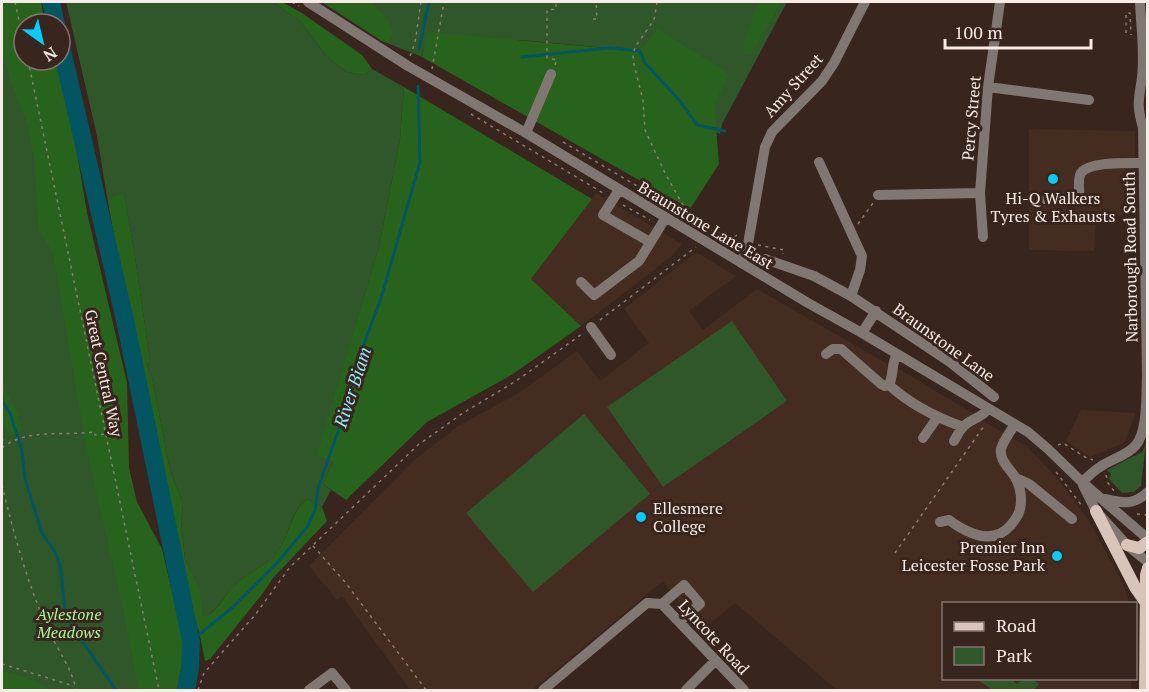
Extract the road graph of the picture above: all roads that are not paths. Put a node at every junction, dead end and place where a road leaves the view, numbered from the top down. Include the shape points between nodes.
1 (865, 2) edge
2 (1000, 2) edge
3 (1140, 2) edge
4 (305, 5) edge
5 (551, 74) dead end
6 (988, 87) junction
7 (1089, 100) dead end
8 (526, 133) junction
9 (819, 162) dead end
10 (1143, 163) junction
11 (980, 193) junction
12 (616, 195) junction
13 (878, 195) road end
14 (1044, 199) dead end
15 (663, 221) junction
16 (983, 237) dead end
17 (650, 242) junction
18 (765, 259) dead end
19 (741, 263) junction
20 (580, 282) dead end
21 (851, 296) junction
22 (876, 311) junction
23 (591, 327) road end
24 (862, 333) junction
25 (826, 354) dead end
26 (897, 354) junction
27 (611, 355) dead end
28 (889, 385) junction
29 (994, 397) dead end
30 (986, 413) junction
31 (938, 418) junction
32 (1015, 424) junction
33 (963, 427) junction
34 (923, 438) dead end
35 (954, 441) dead end
36 (1016, 478) junction
37 (1082, 482) junction
38 (1148, 492) edge
39 (1101, 498) junction
40 (1096, 511) junction
41 (1072, 519) dead end
42 (940, 522) dead end
43 (1148, 540) edge
44 (1127, 545) junction
45 (1148, 562) edge
46 (1148, 568) edge
47 (662, 604) junction
48 (1147, 604) edge
49 (679, 622) junction
50 (715, 661) junction
51 (309, 690) edge
52 (346, 690) edge
53 (543, 690) edge
54 (686, 690) edge
55 (744, 690) edge
56 (1146, 690) edge

1 - 19 street, Amy Street via 822,81 772,132 765,147 748,244
2 - 6 street, Percy Street
3 - 10 street, Narborough Road South via 1142,76 1138,110 1143,128
4 - 8 street, Braunstone Lane East
5 - 8 street
6 - 7 street
6 - 11 street, Percy Street
8 - 12 street, Braunstone Lane East
9 - 21 street via 862,256
10 - 14 street via 1091,166 1080,176 1077,199
10 - 37 street, Narborough Road South via 1145,412 1136,445
11 - 13 street
11 - 16 street, Percy Street
12 - 15 street, Braunstone Lane East
12 - 17 street via 603,215
15 - 17 street
15 - 19 street, Braunstone Lane East
17 - 20 street via 639,261 594,295
18 - 21 street, Braunstone Lane via 814,276
19 - 24 street, Braunstone Lane East
21 - 22 street, Braunstone Lane
22 - 24 street, Braunstone Lane
22 - 29 street, Braunstone Lane
23 - 27 street
24 - 26 street, Braunstone Lane East
25 - 28 street via 841,349 881,384
26 - 28 street
26 - 30 street, Braunstone Lane East
28 - 31 street
30 - 32 street, Braunstone Lane East
30 - 33 street
31 - 33 street
31 - 34 street
32 - 36 street via 1001,449 1003,461
32 - 37 street, Braunstone Lane East
33 - 35 street
36 - 41 street
36 - 42 street via 1020,513 1004,533 982,536 967,533 949,520
37 - 39 street, Braunstone Lane East
37 - 40 street, Braunstone Lane East
38 - 39 street via 1126,504
39 - 43 street, Braunstone Lane East
40 - 44 street, Braunstone Lane East
40 - 48 main road
43 - 44 main road via 1139,548
44 - 45 street, Braunstone Lane East
46 - 48 main road
47 - 49 street, Lyncote Road
47 - 49 street via 684,585 700,604
47 - 53 street via 647,603
48 - 56 main road
49 - 50 street, Lyncote Road
50 - 54 street
50 - 55 street, Lyncote Road
51 - 52 street via 332,673

